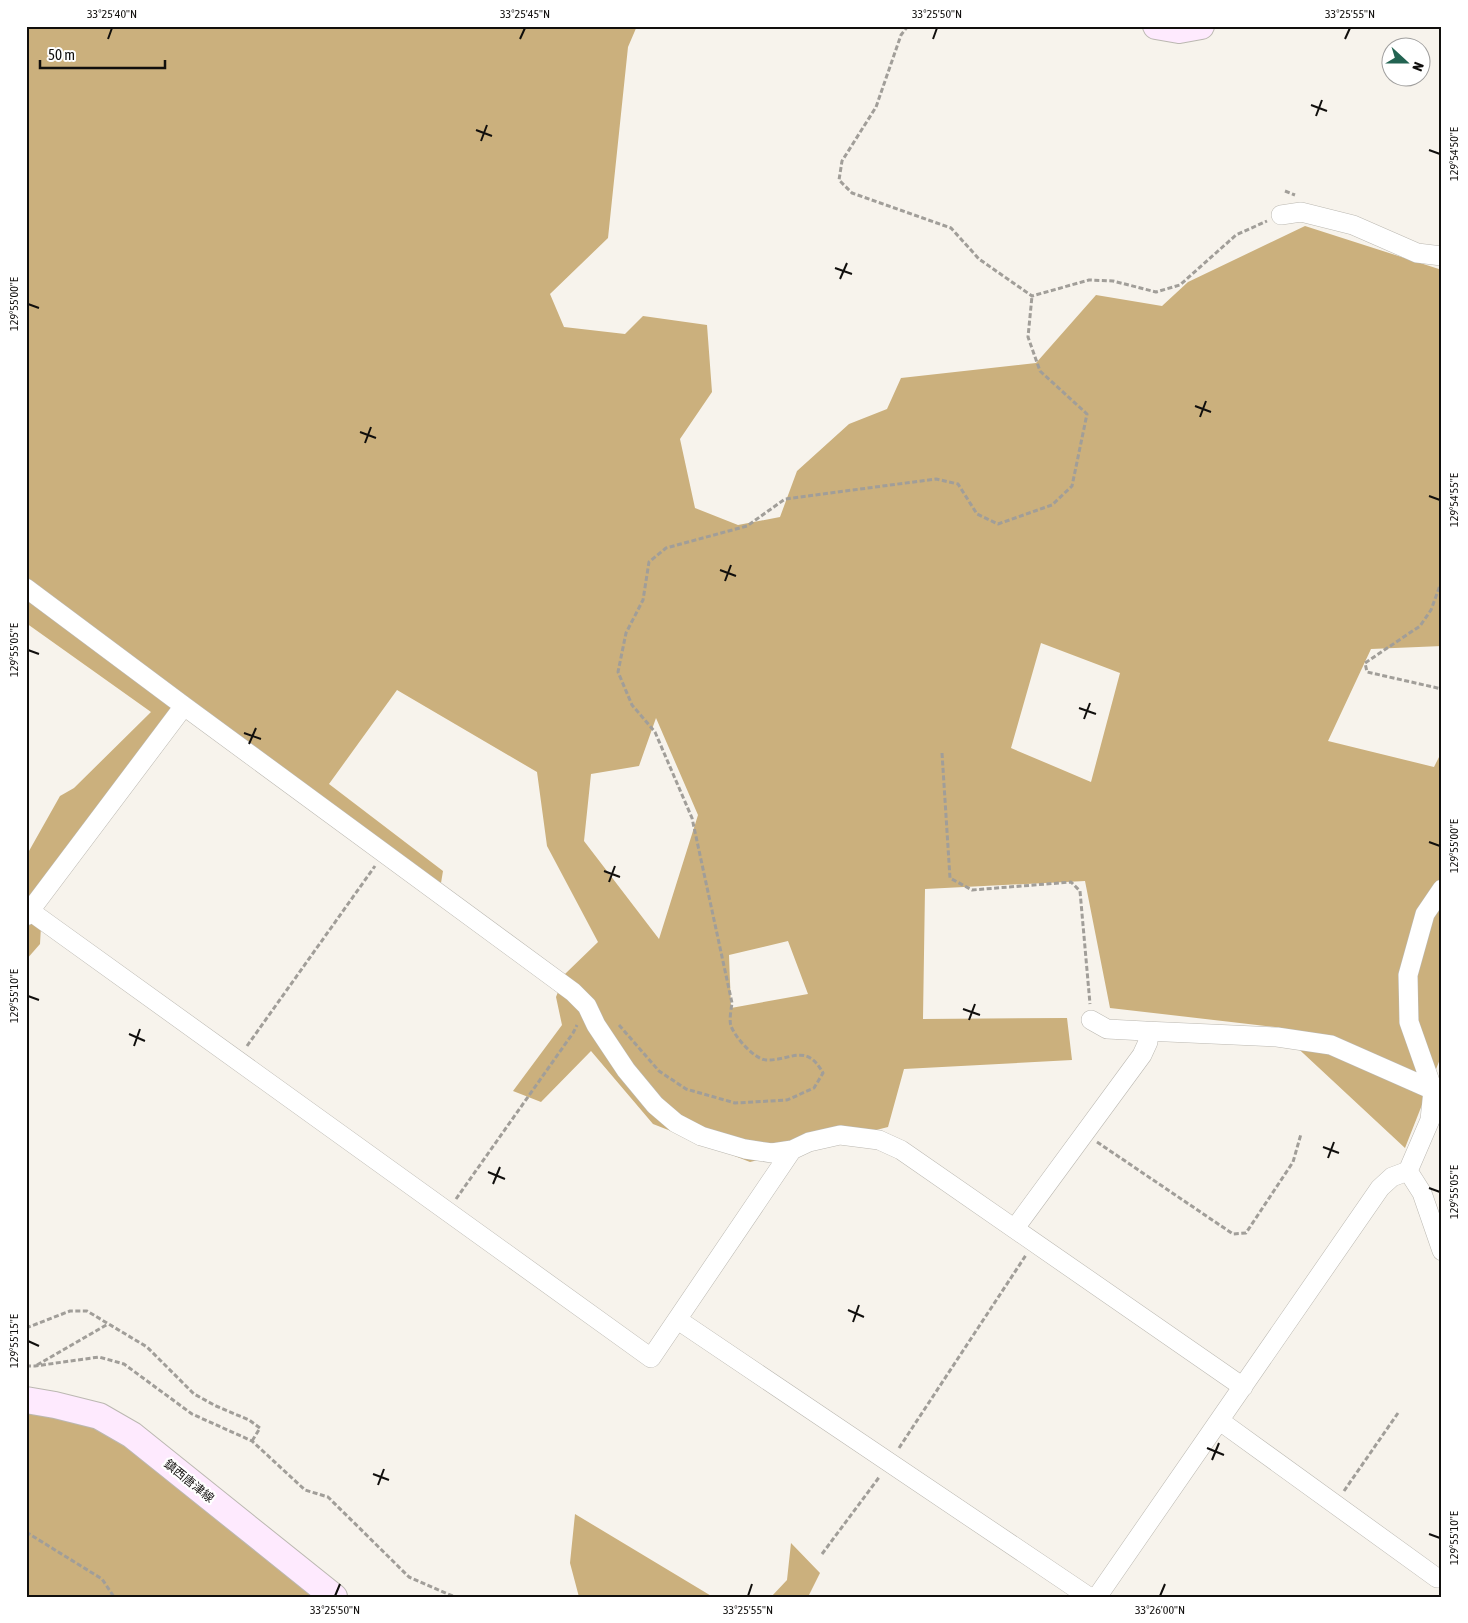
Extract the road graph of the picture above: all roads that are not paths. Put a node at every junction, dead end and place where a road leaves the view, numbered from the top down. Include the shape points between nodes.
1 (1156, 26) edge
2 (1201, 26) edge
3 (1281, 215) road end
4 (1442, 256) edge
5 (26, 588) edge
6 (184, 706) junction
7 (1442, 888) edge
8 (28, 913) edge
9 (1091, 1020) road end
10 (1146, 1031) junction
11 (1433, 1090) junction
12 (792, 1150) junction
13 (1408, 1172) junction
14 (1014, 1228) junction
15 (1442, 1251) edge
16 (678, 1320) junction
17 (1243, 1387) junction
18 (26, 1400) edge
19 (1220, 1421) junction
20 (1437, 1578) dead end
21 (334, 1597) edge
22 (1089, 1597) edge
23 (1097, 1597) edge

1 - 2 main road via 1179,30
3 - 4 street via 1301,212 1352,225 1417,253
5 - 6 street
6 - 8 street
6 - 12 street via 573,992 586,1006 626,1070 655,1105 676,1123 701,1136 745,1149
7 - 11 street via 1426,914 1408,975 1408,1022
8 - 16 street via 651,1358
9 - 10 street via 1106,1029
10 - 11 street via 1277,1037 1331,1045
10 - 14 street via 1148,1042 1142,1055
11 - 13 street via 1430,1120
12 - 14 street via 809,1142 840,1136 879,1140 901,1150
12 - 16 street
13 - 15 street via 1422,1193
13 - 17 street via 1392,1177 1380,1188
14 - 17 street
16 - 22 street
17 - 19 street
18 - 21 main road, 鎮西唐津線 via 99,1416 132,1435
19 - 20 street
19 - 23 street

